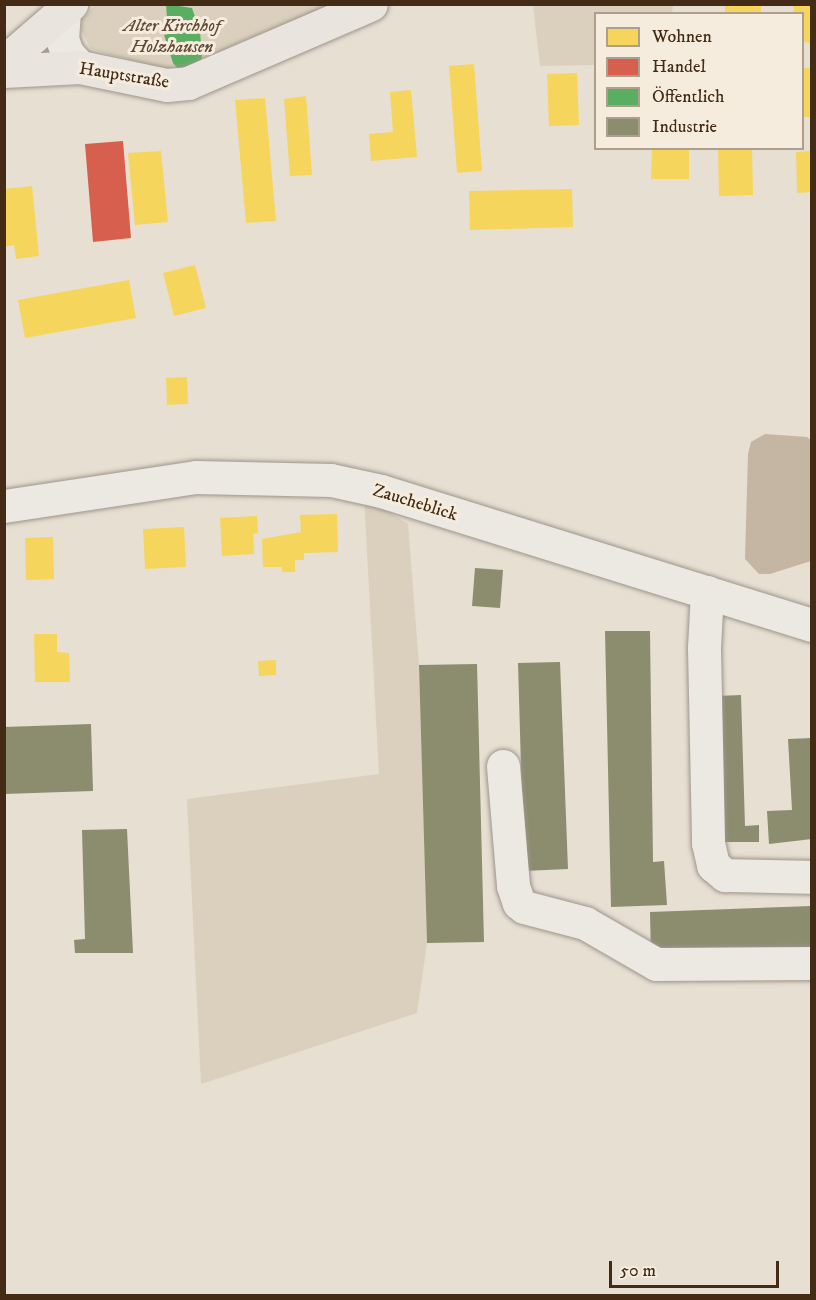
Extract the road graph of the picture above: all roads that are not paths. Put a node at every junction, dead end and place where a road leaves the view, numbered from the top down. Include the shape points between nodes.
1 (358, 7) edge
2 (67, 8) edge
3 (4, 62) edge
4 (80, 67) junction
5 (4, 71) edge
6 (4, 506) edge
7 (707, 592) junction
8 (812, 625) edge
9 (503, 766) dead end
10 (812, 877) edge
11 (812, 963) edge

1 - 4 main road, Hauptstraße via 189,83 143,82
2 - 3 main road
2 - 4 street via 62,39 67,53
4 - 5 main road, Hauptstraße
6 - 7 street, Zaucheblick via 196,477 331,480
7 - 8 street, Zaucheblick
7 - 10 street via 704,648 708,843 713,865 725,875
9 - 11 street via 509,855 519,903 585,923 656,964

